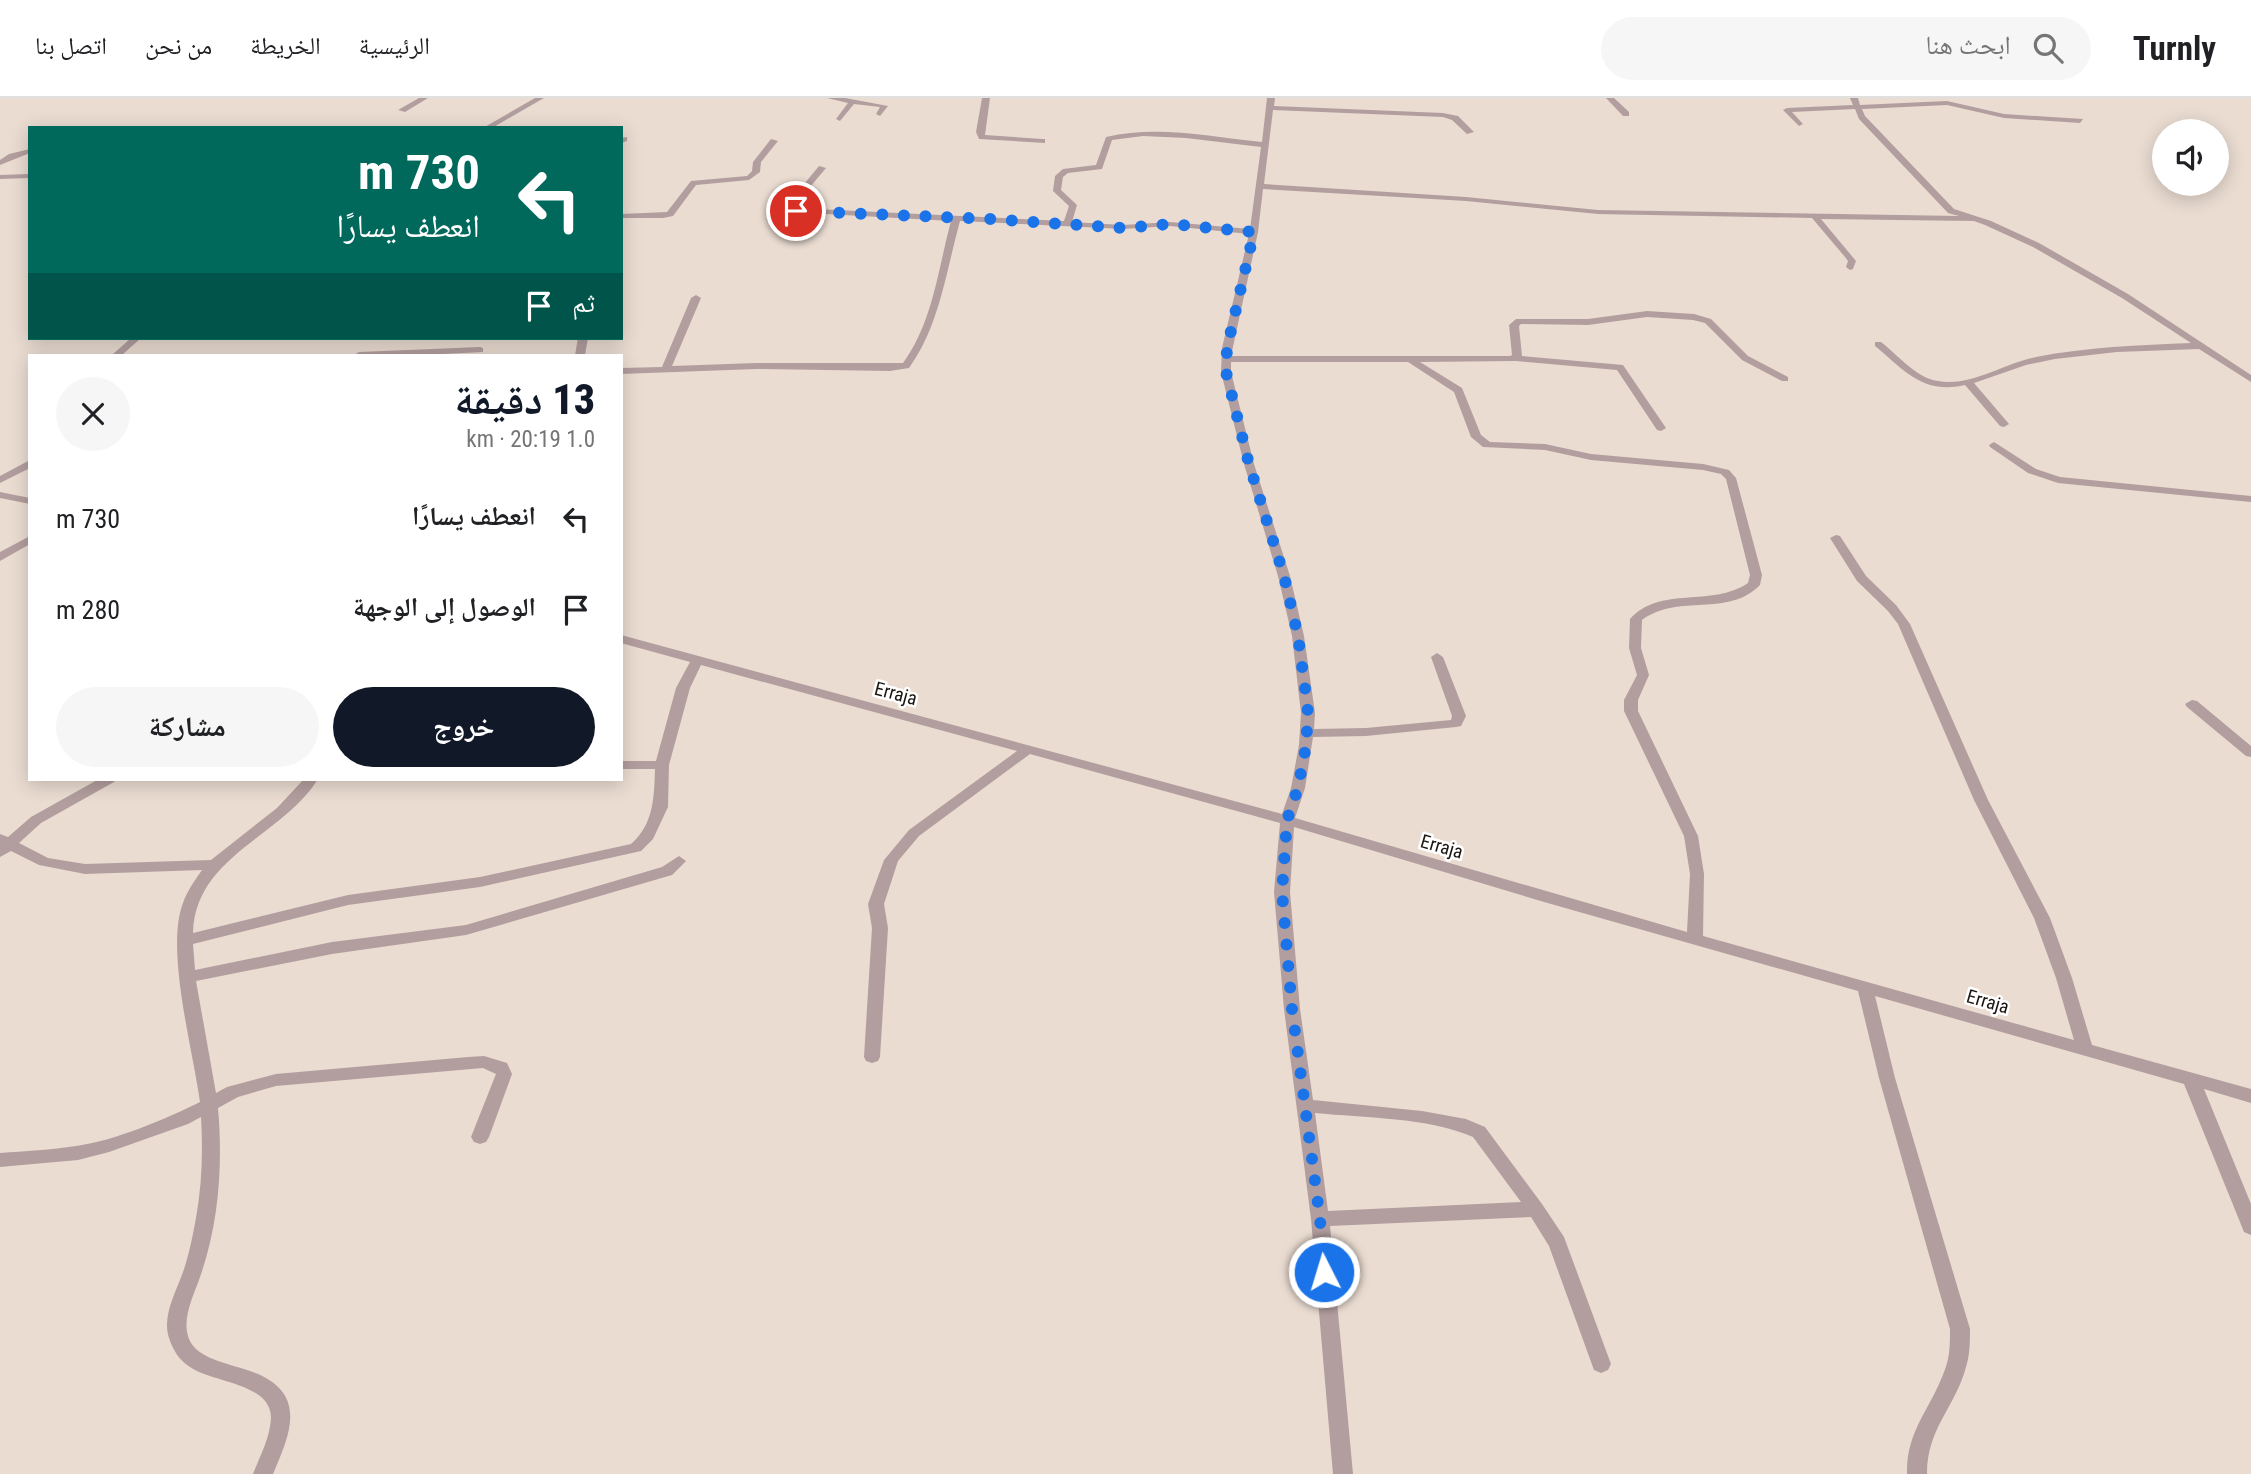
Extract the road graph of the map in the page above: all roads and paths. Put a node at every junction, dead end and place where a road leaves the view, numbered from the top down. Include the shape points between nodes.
1 (424, 98) edge
2 (540, 98) edge
3 (831, 98) edge
4 (986, 98) edge
5 (1610, 98) edge
6 (852, 102) junction
7 (1855, 102) edge
8 (1270, 103) edge
9 (402, 110) dead end
10 (880, 114) dead end
11 (1626, 114) dead end
12 (840, 119) dead end
13 (2080, 121) dead end
14 (1799, 124) dead end
15 (490, 126) edge
16 (1470, 132) dead end
17 (774, 141) dead end
18 (1042, 141) dead end
19 (1265, 145) junction
20 (28, 152) edge
21 (1, 162) edge
22 (822, 168) dead end
23 (28, 176) edge
24 (0, 177) edge
25 (1259, 186) junction
26 (1813, 215) junction
27 (623, 216) edge
28 (956, 219) junction
29 (1972, 219) junction
30 (1068, 224) junction
31 (1254, 232) junction
32 (1850, 267) dead end
33 (696, 298) dead end
34 (134, 340) edge
35 (1878, 344) dead end
36 (2202, 346) junction
37 (482, 353) edge
38 (118, 354) edge
39 (420, 354) edge
40 (1516, 358) junction
41 (1226, 359) junction
42 (1412, 361) junction
43 (666, 368) junction
44 (623, 371) edge
45 (1785, 379) dead end
46 (2251, 379) edge
47 (1967, 381) junction
48 (2004, 424) dead end
49 (1661, 428) dead end
50 (1994, 445) dead end
51 (28, 464) edge
52 (0, 480) edge
53 (0, 495) edge
54 (2251, 499) edge
55 (28, 501) edge
56 (1836, 538) dead end
57 (28, 540) edge
58 (0, 557) edge
59 (623, 640) edge
60 (1437, 657) dead end
61 (697, 660) junction
62 (2192, 704) dead end
63 (1307, 733) junction
64 (1028, 749) junction
65 (2251, 753) edge
66 (623, 765) edge
67 (662, 765) junction
68 (105, 781) edge
69 (309, 781) edge
70 (1287, 820) junction
71 (4, 846) edge
72 (680, 862) dead end
73 (216, 865) junction
74 (1695, 939) junction
75 (186, 940) junction
76 (189, 977) junction
77 (1865, 986) junction
78 (2085, 1048) junction
79 (872, 1057) dead end
80 (2191, 1079) junction
81 (2251, 1096) edge
82 (209, 1106) junction
83 (1306, 1106) junction
84 (480, 1137) dead end
85 (0, 1160) edge
86 (1536, 1209) junction
87 (1320, 1219) junction
88 (2251, 1227) edge
89 (1601, 1364) dead end
90 (263, 1474) edge
91 (1343, 1474) edge
92 (1917, 1474) edge

1 - 9 street
2 - 15 street
3 - 6 street
4 - 18 street via 982,137
5 - 11 street
6 - 10 street via 884,106
6 - 12 street
7 - 13 street via 1957,104 2004,116
7 - 14 street via 1787,110
7 - 29 street via 1862,117 1951,211
8 - 16 street via 1450,116
8 - 19 street
17 - 27 street via 749,178 694,183 670,214
19 - 25 street
19 - 30 street via 1177,136 1109,139 1099,167 1066,170 1059,176 1057,191 1073,205
20 - 21 street
22 - 28 street via 790,206 793,210
23 - 24 street
25 - 26 street via 1598,212
25 - 31 street
26 - 29 street
26 - 32 street via 1849,256
28 - 30 street
28 - 43 street via 936,303 906,366
29 - 36 street via 2036,245
30 - 31 street via 1131,228 1170,224
31 - 41 street
33 - 43 street
34 - 38 street
35 - 47 street via 1928,381
36 - 46 street
36 - 47 street via 2122,349 2037,360
37 - 39 street
40 - 42 street
40 - 45 street via 1514,325 1519,321 1685,316 1708,321 1740,354
40 - 49 street via 1620,367
41 - 42 street
41 - 63 street via 1230,394 1298,636
42 - 74 street via 1458,390 1476,437 1487,445 1545,447 1591,457 1703,467 1731,478 1756,575 1754,585 1728,599 1672,602 1651,608 1636,619 1634,638 1643,675 1631,711 1691,836 1697,874
43 - 44 street
47 - 48 street
50 - 54 street via 2032,471 2058,480
51 - 52 street
53 - 55 street
56 - 78 street via 1861,578 1904,624 1980,800 2042,918
57 - 58 street
59 - 61 street, Erraja
60 - 63 street via 1459,716 1456,723
61 - 64 street, Erraja
61 - 67 street via 683,688
62 - 65 street
63 - 70 street via 1298,788
64 - 70 street, Erraja
64 - 79 street via 904,841 891,860 876,904 880,928
66 - 67 street
67 - 75 street via 661,807 646,839 628,851 480,882 348,900
68 - 71 street via 36,820
69 - 73 street via 276,817
70 - 74 street, Erraja
70 - 83 street via 1282,892
71 - 73 street via 44,862 85,869
72 - 76 street via 667,871 466,930 332,948
73 - 75 street via 190,902
74 - 77 street, Erraja
75 - 76 street
76 - 82 street
77 - 78 street, Erraja
77 - 92 street via 1962,1346 1953,1380 1919,1444
78 - 80 street, Erraja
80 - 81 street, Erraja
80 - 88 street
82 - 84 street via 233,1092 276,1080 484,1062 501,1068 504,1074
82 - 85 street via 103,1147
82 - 90 street via 211,1167 206,1209 195,1265 178,1316 178,1337 198,1362 256,1382 271,1390 279,1402 277,1438
83 - 86 street via 1471,1127 1489,1144
83 - 87 street
86 - 87 street
86 - 89 street via 1557,1243
87 - 91 street

